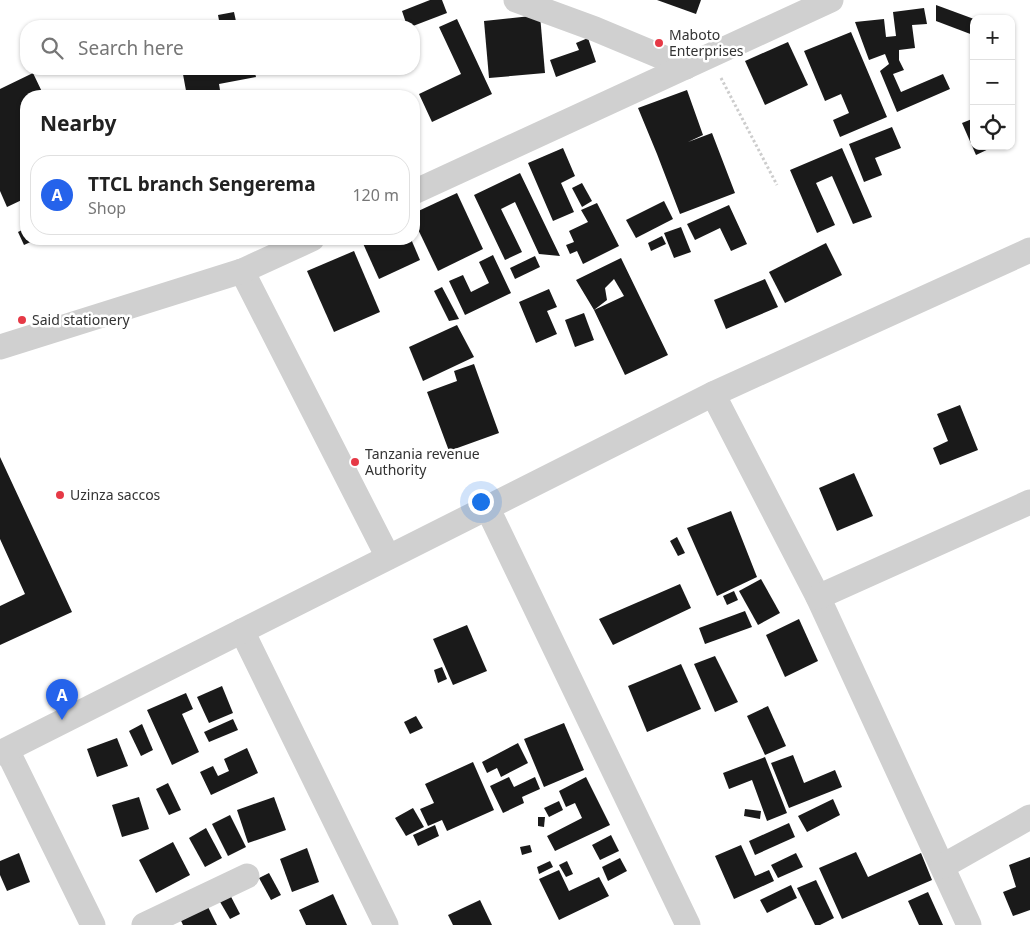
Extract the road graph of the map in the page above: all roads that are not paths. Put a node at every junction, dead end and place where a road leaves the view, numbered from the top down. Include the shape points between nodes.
1 (516, 0) edge
2 (831, 0) edge
3 (686, 67) junction
4 (420, 189) edge
5 (299, 245) edge
6 (1030, 250) edge
7 (242, 271) junction
8 (0, 347) edge
9 (713, 394) junction
10 (1030, 502) edge
11 (487, 508) junction
12 (388, 557) junction
13 (818, 597) junction
14 (242, 631) junction
15 (4, 752) edge
16 (1030, 817) edge
17 (942, 866) junction
18 (247, 876) dead end
19 (93, 925) edge
20 (144, 925) edge
21 (386, 925) edge
22 (688, 925) edge
23 (969, 925) edge

1 - 3 street
2 - 3 street
3 - 4 street
5 - 7 street
6 - 9 street
7 - 8 street
7 - 12 street
9 - 11 street
9 - 13 street
10 - 13 street
11 - 12 street
11 - 22 street
12 - 14 street
13 - 17 street
14 - 15 street
14 - 21 street
15 - 19 street
16 - 17 street
17 - 23 street
18 - 20 street

